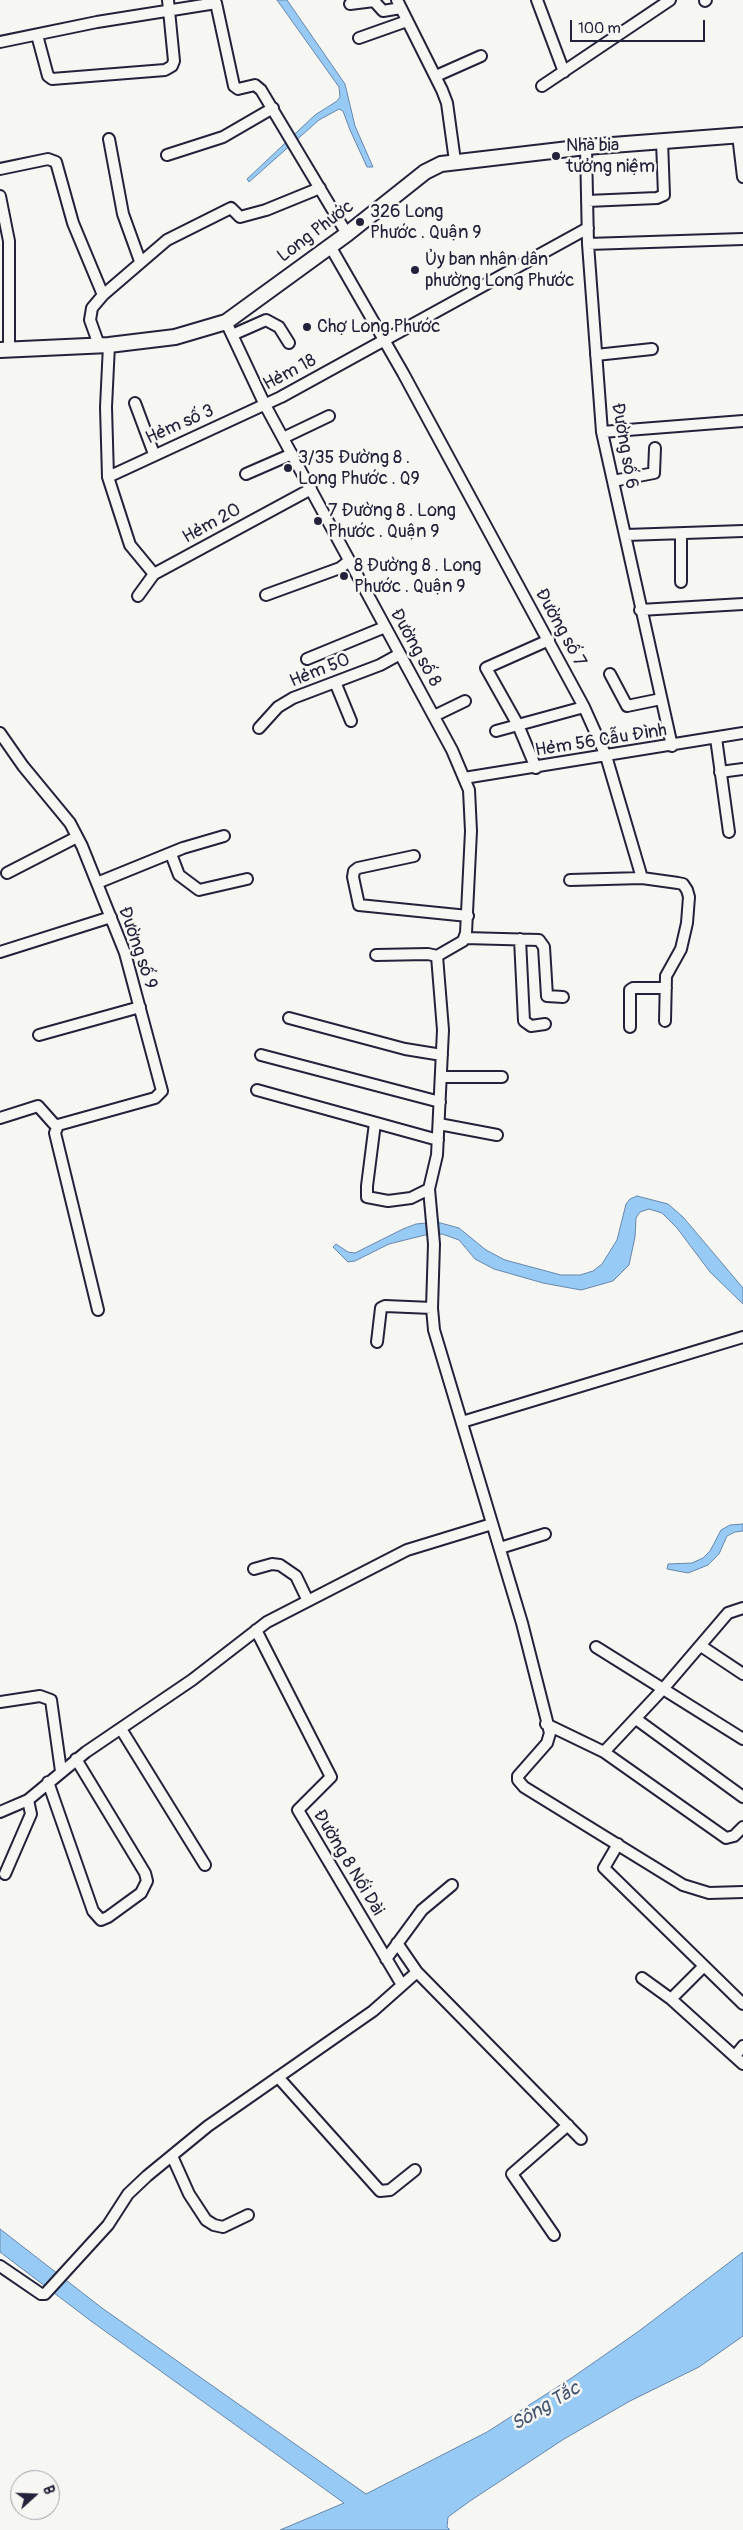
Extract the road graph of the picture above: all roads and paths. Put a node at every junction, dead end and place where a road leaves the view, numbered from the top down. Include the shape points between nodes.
1 (374, 0) edge
2 (537, 0) edge
3 (670, 0) edge
4 (350, 4) dead end
5 (399, 4) edge
6 (168, 5) edge
7 (407, 21) junction
8 (37, 35) junction
9 (359, 38) dead end
10 (0, 42) edge
11 (481, 56) dead end
12 (564, 72) junction
13 (436, 76) junction
14 (542, 86) dead end
15 (273, 108) junction
16 (741, 135) edge
17 (109, 139) dead end
18 (662, 141) junction
19 (586, 147) junction
20 (166, 155) dead end
21 (455, 161) junction
22 (0, 168) edge
23 (743, 176) edge
24 (320, 188) junction
25 (587, 200) junction
26 (1, 203) edge
27 (588, 228) junction
28 (347, 234) junction
29 (743, 239) edge
30 (588, 244) junction
31 (330, 246) junction
32 (140, 262) junction
33 (103, 295) junction
34 (226, 322) junction
35 (232, 335) junction
36 (384, 340) junction
37 (289, 344) dead end
38 (104, 345) junction
39 (652, 349) dead end
40 (4, 350) edge
41 (596, 355) junction
42 (135, 403) dead end
43 (265, 405) junction
44 (329, 416) dead end
45 (743, 421) edge
46 (602, 432) junction
47 (283, 438) junction
48 (655, 448) dead end
49 (154, 454) junction
50 (292, 454) junction
51 (246, 474) dead end
52 (108, 477) junction
53 (613, 481) junction
54 (311, 489) junction
55 (743, 530) edge
56 (681, 534) junction
57 (626, 535) junction
58 (348, 561) junction
59 (154, 574) junction
60 (681, 582) dead end
61 (266, 595) dead end
62 (138, 596) dead end
63 (743, 604) edge
64 (640, 610) junction
65 (385, 627) junction
66 (549, 640) junction
67 (400, 654) junction
68 (307, 659) dead end
69 (610, 674) dead end
70 (335, 682) junction
71 (661, 699) junction
72 (465, 701) dead end
73 (584, 706) junction
74 (434, 716) junction
75 (351, 721) dead end
76 (518, 725) junction
77 (259, 728) dead end
78 (496, 731) dead end
79 (0, 733) edge
80 (743, 733) edge
81 (716, 738) junction
82 (672, 746) junction
83 (606, 756) junction
84 (536, 768) junction
85 (743, 769) edge
86 (720, 772) junction
87 (464, 778) junction
88 (729, 832) dead end
89 (224, 836) dead end
90 (77, 837) junction
91 (171, 854) junction
92 (414, 856) dead end
93 (7, 873) dead end
94 (642, 878) junction
95 (246, 879) dead end
96 (570, 880) dead end
97 (97, 884) junction
98 (468, 916) junction
99 (111, 917) junction
100 (465, 938) junction
101 (520, 939) junction
102 (0, 952) edge
103 (376, 955) dead end
104 (436, 956) junction
105 (666, 988) junction
106 (563, 997) dead end
107 (140, 1006) junction
108 (289, 1018) dead end
109 (665, 1021) dead end
110 (545, 1024) dead end
111 (630, 1027) dead end
112 (39, 1036) dead end
113 (261, 1055) dead end
114 (442, 1055) junction
115 (441, 1077) junction
116 (502, 1077) dead end
117 (257, 1090) dead end
118 (440, 1102) junction
119 (0, 1118) edge
120 (375, 1123) junction
121 (438, 1124) junction
122 (58, 1125) junction
123 (496, 1135) dead end
124 (438, 1140) junction
125 (430, 1194) junction
126 (432, 1308) junction
127 (98, 1310) dead end
128 (743, 1337) edge
129 (377, 1342) dead end
130 (462, 1422) junction
131 (492, 1524) junction
132 (545, 1534) dead end
133 (500, 1548) junction
134 (254, 1568) dead end
135 (308, 1601) junction
136 (743, 1608) edge
137 (256, 1630) junction
138 (701, 1646) junction
139 (596, 1647) dead end
140 (743, 1674) edge
141 (663, 1689) junction
142 (0, 1702) edge
143 (636, 1719) junction
144 (546, 1724) junction
145 (121, 1729) junction
146 (743, 1739) edge
147 (604, 1752) junction
148 (76, 1759) junction
149 (61, 1771) junction
150 (48, 1782) junction
151 (743, 1797) edge
152 (28, 1800) junction
153 (0, 1812) edge
154 (743, 1827) edge
155 (618, 1844) junction
156 (205, 1864) dead end
157 (5, 1874) dead end
158 (452, 1886) dead end
159 (743, 1892) edge
160 (398, 1943) junction
161 (386, 1959) junction
162 (704, 1966) junction
163 (417, 1972) junction
164 (642, 1978) dead end
165 (402, 1985) junction
166 (671, 1999) junction
167 (743, 2004) edge
168 (743, 2046) edge
169 (735, 2056) junction
170 (743, 2064) edge
171 (278, 2077) junction
172 (568, 2125) junction
173 (581, 2138) dead end
174 (172, 2156) junction
175 (415, 2170) dead end
176 (248, 2215) dead end
177 (554, 2235) dead end
178 (0, 2266) edge

1 - 4 street
1 - 5 street via 383,11
2 - 12 street
3 - 12 street
5 - 7 street
6 - 8 street
6 - 8 street via 174,61 165,70 52,79 48,76
6 - 15 street via 216,3 234,86 258,86
7 - 9 street
7 - 13 street
8 - 10 street
11 - 13 street
12 - 14 street
13 - 21 street via 447,103
15 - 20 street via 223,137
15 - 24 street
16 - 18 street, Long Phước
16 - 23 street
17 - 32 street via 123,214
18 - 19 street, Long Phước
18 - 25 street via 664,195 657,198
19 - 21 street, Long Phước
19 - 25 street, Đường số 6
21 - 28 street, Long Phước via 425,172
22 - 33 street via 48,159 56,162 73,223
24 - 28 street
24 - 32 street via 240,217 231,208 180,232
25 - 27 street, Đường số 6
26 - 40 street via 9,241
27 - 30 street, Đường số 6
27 - 36 street, Hẻm 18
28 - 31 street, Long Phước
29 - 30 street
30 - 41 street, Đường số 6
31 - 34 street, Long Phước
31 - 36 street, Đường số 7
32 - 33 street
33 - 38 street via 90,314
34 - 35 street, Đường số 8
34 - 38 street, Long Phước via 175,338
35 - 37 street via 266,320 279,327
35 - 43 street, Đường số 8
36 - 43 street, Hẻm 18
36 - 66 street, Đường số 7
38 - 40 street, Long Phước
38 - 52 street
39 - 41 street
41 - 46 street, Đường số 6
42 - 49 street
43 - 47 street, Đường số 8
43 - 49 street, Hẻm số 3
44 - 47 street
45 - 46 street
46 - 53 street, Đường số 6
47 - 50 street, Đường số 8
48 - 53 street via 654,473
49 - 52 street, Hẻm số 3
50 - 51 street
50 - 54 street, Đường số 8
52 - 59 street via 130,545
53 - 57 street, Đường số 6
54 - 58 street, Đường số 8
54 - 59 street, Hẻm 20
55 - 56 street
56 - 57 street
56 - 60 street
57 - 64 street, Đường số 6
58 - 61 street via 340,568
58 - 65 street, Đường số 8
59 - 62 street, Hẻm 20
63 - 64 street
64 - 71 street, Đường số 6
65 - 67 street, Đường số 8
65 - 68 street
66 - 73 street, Đường số 7
66 - 76 street via 486,668
67 - 70 street, Hẻm 50
67 - 74 street, Đường số 8
69 - 71 street via 627,706
70 - 75 street
70 - 77 street, Hẻm 50 via 278,707
71 - 82 street, Đường số 6
72 - 74 street
73 - 76 street
73 - 83 street, Đường số 7
74 - 87 street, Đường số 8
76 - 78 street
76 - 84 street
79 - 90 street, Đường số 9 via 22,766 70,823
80 - 81 street, Hẻm 56 Cẫu Đình
81 - 82 street, Hẻm 56 Cẫu Đình
81 - 86 street
82 - 83 street, Hẻm 56 Cẫu Đình
83 - 84 street, Hẻm 56 Cẫu Đình
83 - 94 street, Đường số 7
84 - 87 street, Hẻm 56 Cẫu Đình
85 - 86 street
86 - 88 street
87 - 98 street, Đường số 8 via 471,803
89 - 91 street
90 - 93 street
90 - 97 street, Đường số 9
91 - 95 street via 179,875 199,890
91 - 97 street
92 - 98 street via 354,871 360,905
94 - 96 street
94 - 105 street via 683,884 689,897 681,949 667,971
97 - 99 street, Đường số 9
98 - 100 street, Đường số 8
99 - 102 street
99 - 107 street, Đường số 9 via 126,953
100 - 101 street
100 - 104 street
101 - 106 street via 543,943 546,993 550,998
101 - 110 street via 524,1021 531,1026
103 - 104 street
104 - 114 street via 443,1030
105 - 109 street
105 - 111 street via 630,990
107 - 112 street
107 - 122 street, Đường số 9 via 162,1091 155,1098
108 - 114 street via 405,1050
113 - 118 street
114 - 115 street
115 - 116 street
115 - 118 street
117 - 120 street
118 - 121 street
119 - 122 street via 38,1106
120 - 124 street
120 - 125 street via 368,1197 388,1201
121 - 123 street
121 - 124 street
122 - 127 street via 54,1133
124 - 125 street
125 - 126 street via 434,1244
126 - 129 street via 381,1308
126 - 130 street via 434,1330
128 - 130 street
130 - 131 street
131 - 133 street
131 - 135 street via 407,1550
132 - 133 street
133 - 144 street
134 - 135 street via 280,1565 296,1576
135 - 137 street
136 - 138 street via 728,1613
137 - 145 street
137 - 161 street, Đường 8 Nối Dài via 331,1777 298,1810
138 - 140 street
138 - 141 street
139 - 141 street
141 - 143 street
141 - 146 street
142 - 149 street via 40,1696 50,1700
143 - 147 street
143 - 151 street
144 - 147 street
144 - 155 street via 549,1738 518,1776 520,1783
145 - 148 street
145 - 156 street
147 - 154 street via 726,1838 734,1836
148 - 149 street
148 - 150 street via 147,1881 140,1893 101,1920 93,1911
149 - 150 street
150 - 152 street
152 - 153 street
152 - 157 street via 31,1814
155 - 159 street via 683,1885 709,1893
155 - 162 street via 604,1868
158 - 160 street via 422,1910
160 - 161 street
160 - 163 street
161 - 165 street, Đường 8 Nối Dài
162 - 166 street
162 - 167 street
163 - 165 street
163 - 172 street
164 - 166 street
165 - 171 street via 373,2011
166 - 169 street
168 - 169 street
169 - 170 street
171 - 174 street via 208,2126
171 - 175 street via 380,2191 390,2190
172 - 173 street
172 - 177 street via 512,2174
174 - 176 street via 189,2194 206,2220 223,2226
174 - 178 street via 128,2194 111,2222 48,2291 41,2294

